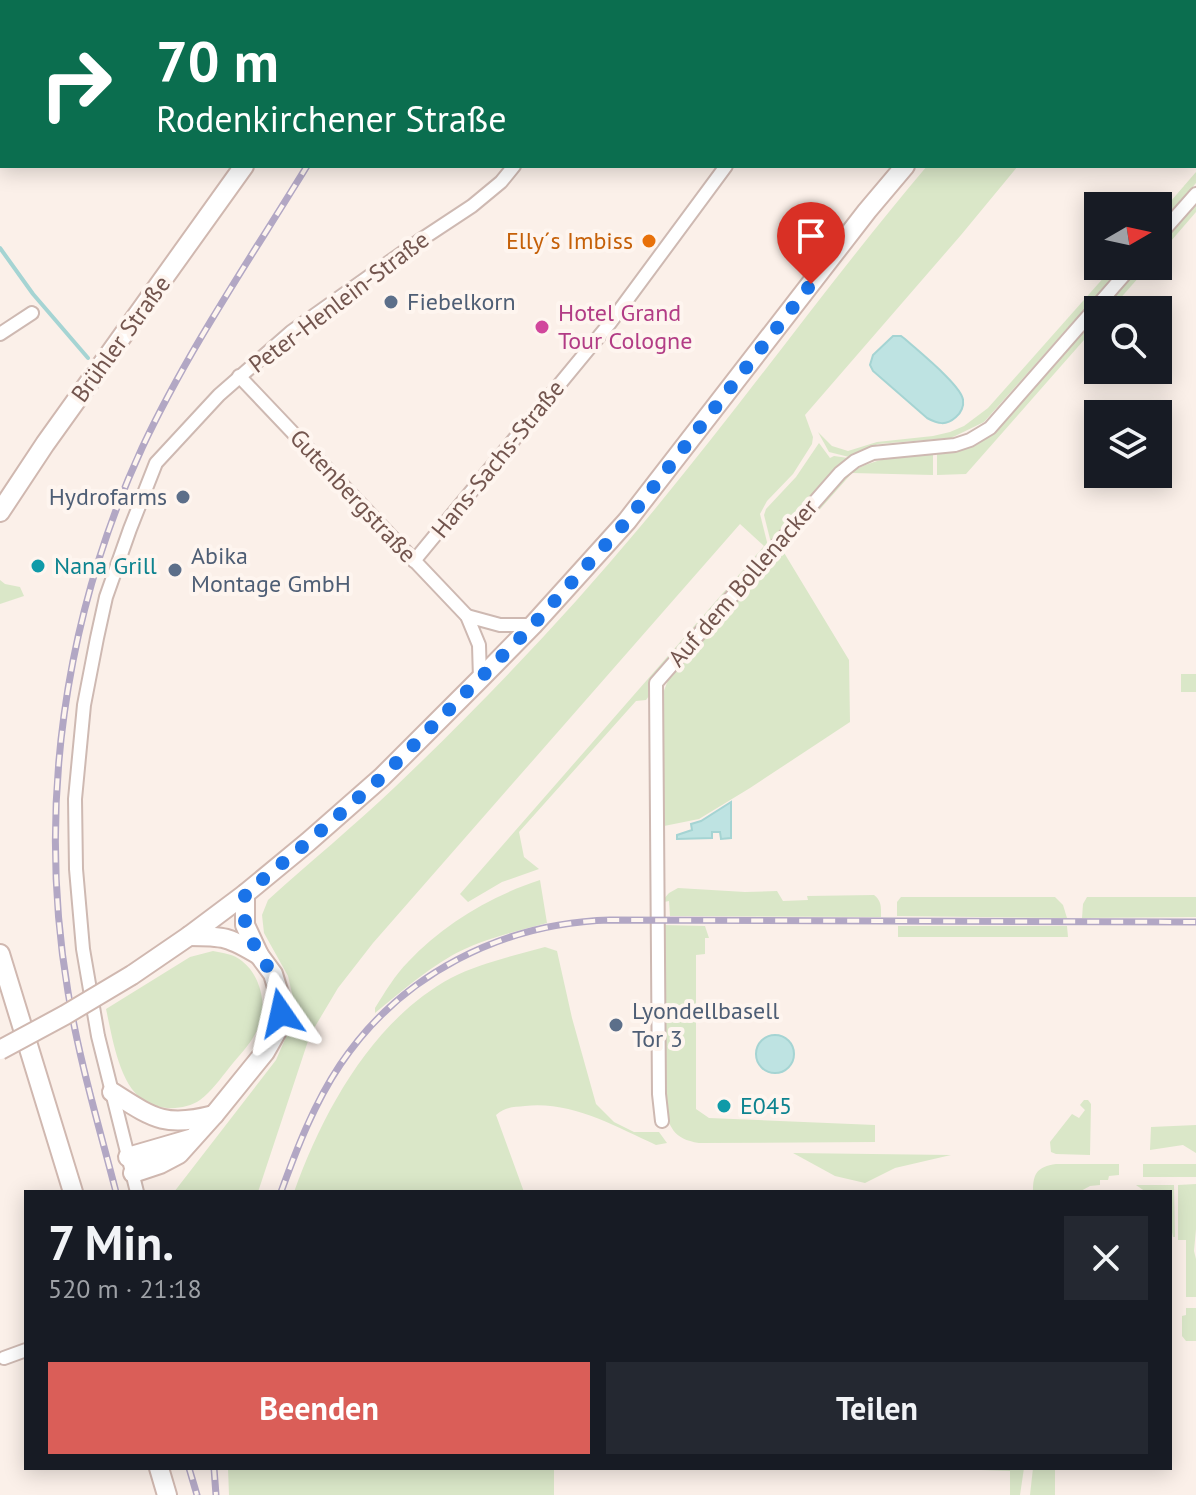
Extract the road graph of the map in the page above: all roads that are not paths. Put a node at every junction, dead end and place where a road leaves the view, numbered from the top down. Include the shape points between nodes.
1 (243, 168) edge
2 (512, 168) edge
3 (725, 168) edge
4 (903, 168) edge
5 (1196, 194) edge
6 (1172, 221) edge
7 (1120, 280) edge
8 (32, 313) dead end
9 (0, 334) edge
10 (239, 376) junction
11 (0, 512) edge
12 (414, 561) junction
13 (467, 616) junction
14 (533, 625) junction
15 (480, 679) junction
16 (245, 894) junction
17 (189, 936) junction
18 (0, 954) edge
19 (259, 955) junction
20 (0, 1050) edge
21 (112, 1092) junction
22 (214, 1115) junction
23 (662, 1121) dead end
24 (130, 1165) junction
25 (72, 1190) edge
26 (136, 1190) edge
27 (24, 1351) edge
28 (4, 1358) dead end
29 (160, 1470) edge
30 (167, 1495) edge

1 - 11 main road, Brühler Straße
2 - 10 street, Peter-Henlein-Straße via 472,206 291,332
3 - 12 street, Hans-Sachs-Straße via 610,323
4 - 14 main road via 627,521
5 - 6 street
7 - 23 street, Auf dem Bollenacker via 990,428 955,445 873,453 840,473 656,683
8 - 9 street
10 - 12 street, Gutenbergstraße
10 - 21 street, Peter-Henlein-Straße via 156,463 106,597 87,693 75,799 76,869 83,949
12 - 13 street, Gutenbergstraße
13 - 14 street via 500,625
13 - 15 street via 479,645
14 - 15 main road
15 - 16 main road via 382,777
16 - 17 main road
16 - 19 main road via 245,925
17 - 19 main road via 232,939
17 - 20 main road, bridge
18 - 25 main road
19 - 22 main road via 273,974 280,997 277,1031
21 - 22 main road via 167,1121
21 - 24 street, Peter-Henlein-Straße
22 - 24 main road via 193,1138
24 - 26 street, Peter-Henlein-Straße
27 - 28 street
29 - 30 main road

